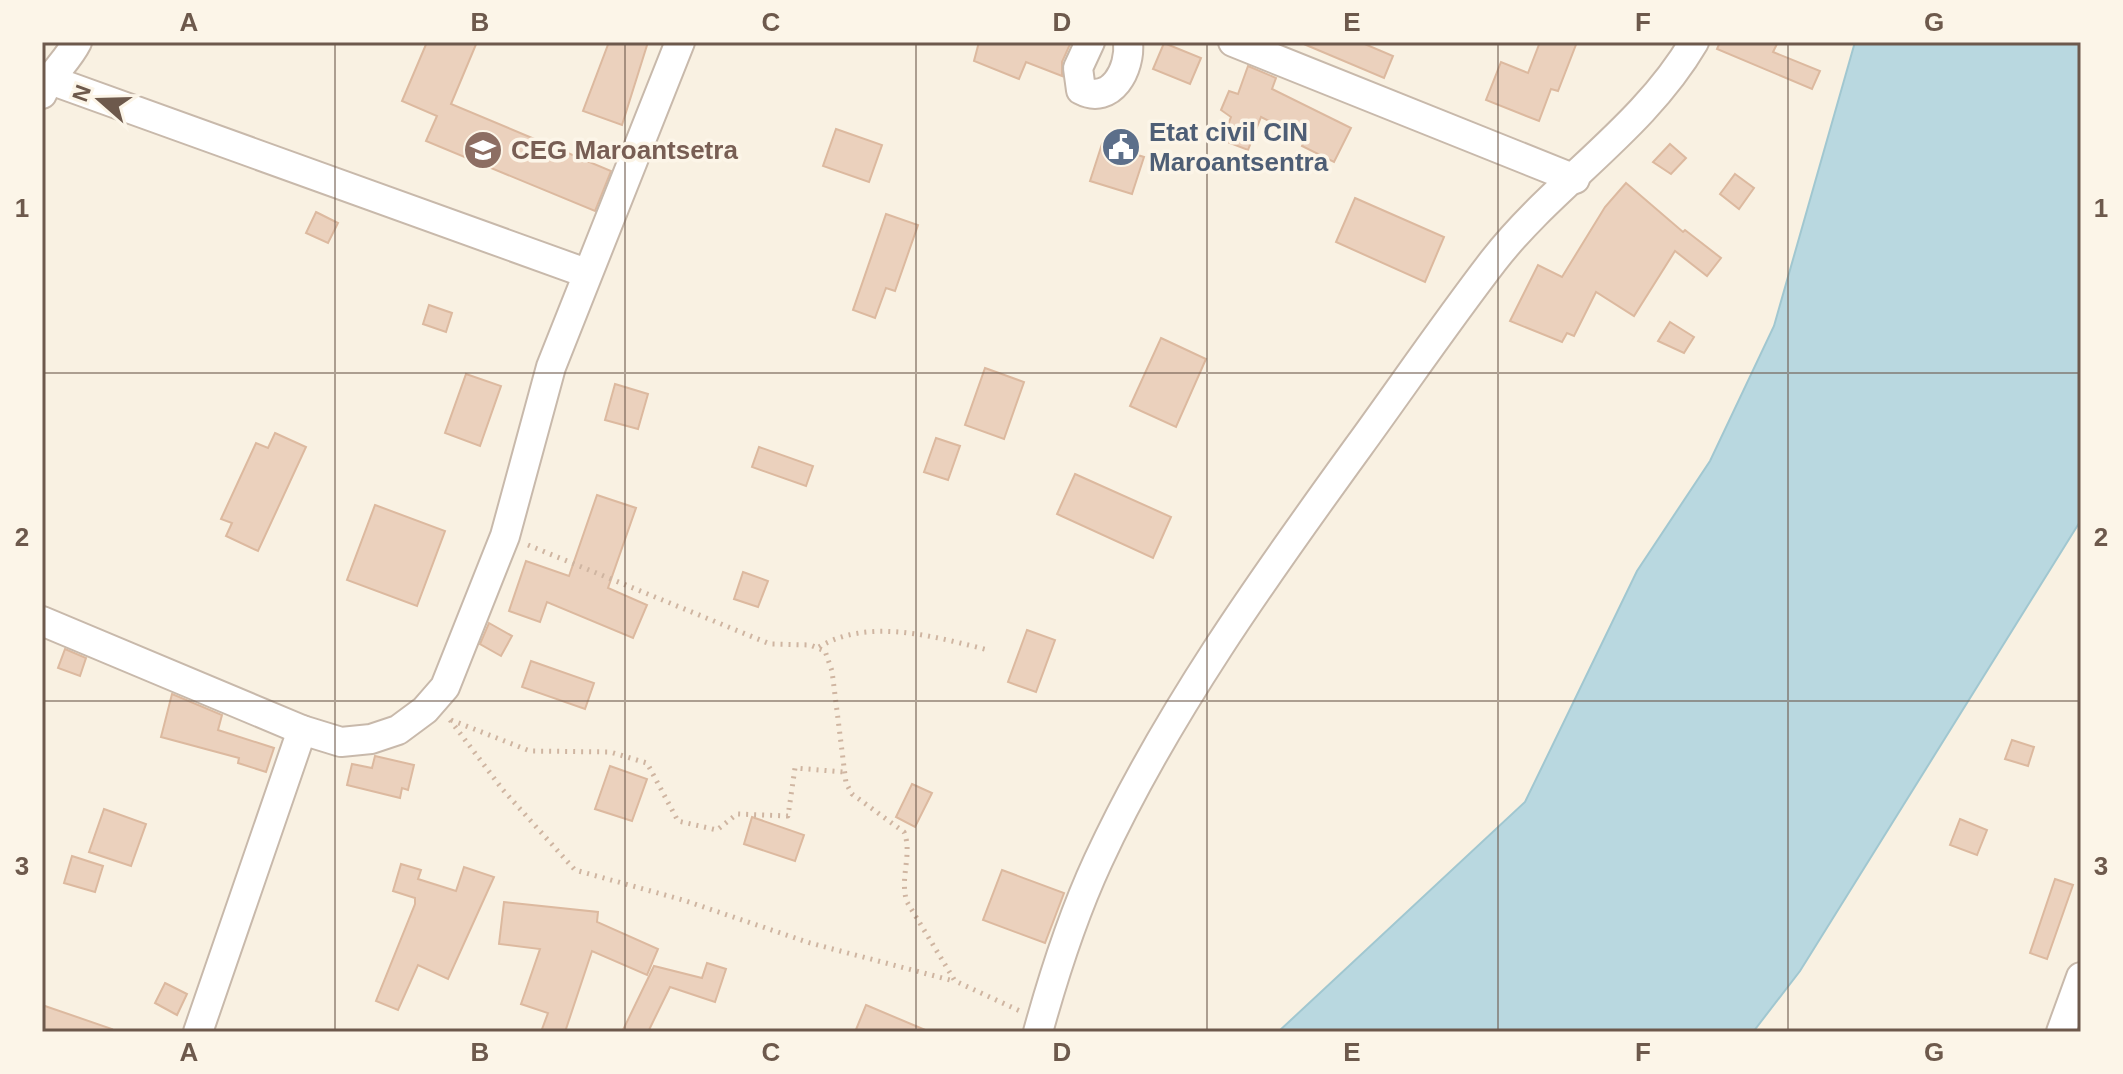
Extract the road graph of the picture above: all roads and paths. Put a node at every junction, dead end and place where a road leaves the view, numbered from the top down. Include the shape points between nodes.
1 (77, 42) edge
2 (680, 42) edge
3 (1090, 42) edge
4 (1128, 42) edge
5 (1233, 42) edge
6 (1694, 42) edge
7 (44, 84) edge
8 (1575, 179) junction
9 (586, 273) junction
10 (505, 536) junction
11 (42, 621) edge
12 (819, 647) junction
13 (988, 650) dead end
14 (439, 713) junction
15 (302, 730) junction
16 (844, 772) junction
17 (2081, 977) edge
18 (955, 981) junction
19 (1040, 1025) edge
20 (198, 1032) edge
21 (2061, 1032) edge

1 - 7 street
2 - 9 street
3 - 4 street via 1077,76 1081,90 1091,96 1115,84 1127,61
5 - 8 street
6 - 8 street via 1633,119
7 - 9 street
8 - 19 street via 1494,260 1308,516 1207,668 1097,861
9 - 10 street via 538,406
10 - 12 path via 770,644
10 - 14 street
11 - 15 street
12 - 13 path via 838,639 903,633
12 - 16 path via 829,657 832,671
14 - 15 street via 371,739 341,742
14 - 16 path via 530,751 610,752 647,763 678,821 717,830 737,814 788,816 795,768
14 - 18 path via 575,870 810,943
15 - 20 street
16 - 18 path via 852,794 904,832 903,890
17 - 21 street
18 - 19 path

